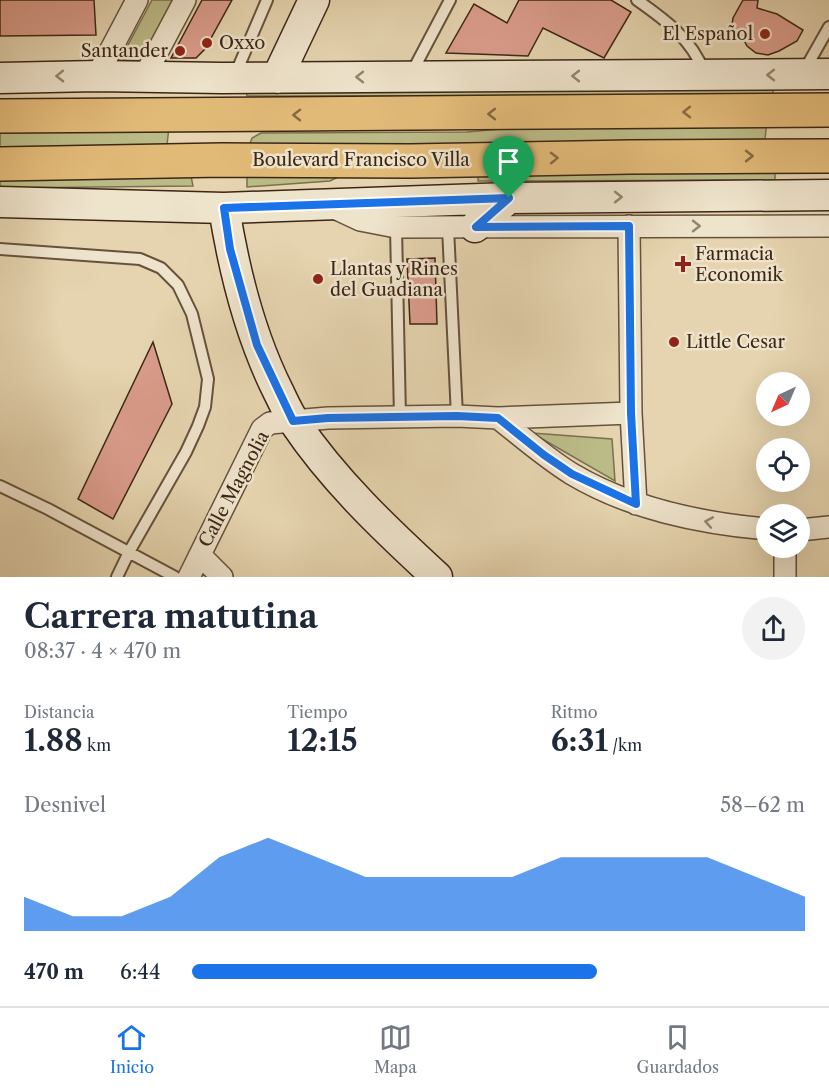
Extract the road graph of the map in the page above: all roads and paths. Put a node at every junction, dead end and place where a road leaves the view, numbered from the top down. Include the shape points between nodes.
1 (137, 0) edge
2 (185, 0) edge
3 (267, 0) edge
4 (315, 0) edge
5 (450, 0) edge
6 (637, 0) edge
7 (829, 27) edge
8 (816, 70) edge
9 (705, 75) junction
10 (98, 76) junction
11 (144, 77) junction
12 (409, 77) junction
13 (0, 78) edge
14 (233, 78) junction
15 (277, 78) junction
16 (829, 110) edge
17 (0, 116) edge
18 (829, 156) edge
19 (0, 164) edge
20 (509, 198) junction
21 (0, 202) edge
22 (327, 205) junction
23 (810, 205) edge
24 (224, 208) junction
25 (629, 226) junction
26 (829, 226) edge
27 (396, 227) junction
28 (462, 227) junction
29 (0, 249) edge
30 (631, 413) junction
31 (457, 416) junction
32 (400, 417) junction
33 (498, 418) junction
34 (293, 421) junction
35 (0, 486) edge
36 (636, 504) junction
37 (829, 527) edge
38 (756, 528) edge
39 (810, 529) edge
40 (129, 552) junction
41 (200, 555) junction
42 (785, 558) edge
43 (117, 577) edge
44 (175, 577) edge
45 (189, 577) edge
46 (222, 577) edge
47 (437, 577) edge
48 (785, 577) edge

1 - 10 street
2 - 11 street
3 - 14 lane
4 - 15 street
5 - 12 lane
6 - 9 lane via 685,39
7 - 8 lane
8 -> 9 street
9 -> 12 street
10 - 11 street
10 -> 13 street
11 - 14 street
12 -> 15 street
14 - 15 street
16 -> 17 main road
19 -> 18 main road, Boulevard Francisco Villa
20 - 22 street
20 -> 23 street
20 - 28 street
21 - 24 street
22 - 24 street
22 - 27 street via 360,220
25 -> 23 street
23 - 26 street
24 - 34 street via 230,249 257,345
25 - 28 street
25 - 30 street
27 - 28 street
27 - 32 lane
28 - 31 lane
29 - 40 lane via 140,259 161,268 178,285 192,314 208,379 205,407 186,452
30 - 33 street, Calle Magnolia
30 - 36 street
31 - 32 street, Calle Magnolia
31 - 33 street, Calle Magnolia
32 - 34 street, Calle Magnolia
33 - 36 street via 572,474
34 - 41 street, Calle Magnolia via 270,423 262,429
34 - 47 street via 356,497
35 - 40 lane
38 -> 36 street via 684,517
37 - 39 street
40 - 43 lane
40 - 44 lane
41 - 45 street, Calle Magnolia
41 - 46 street
42 - 48 street

